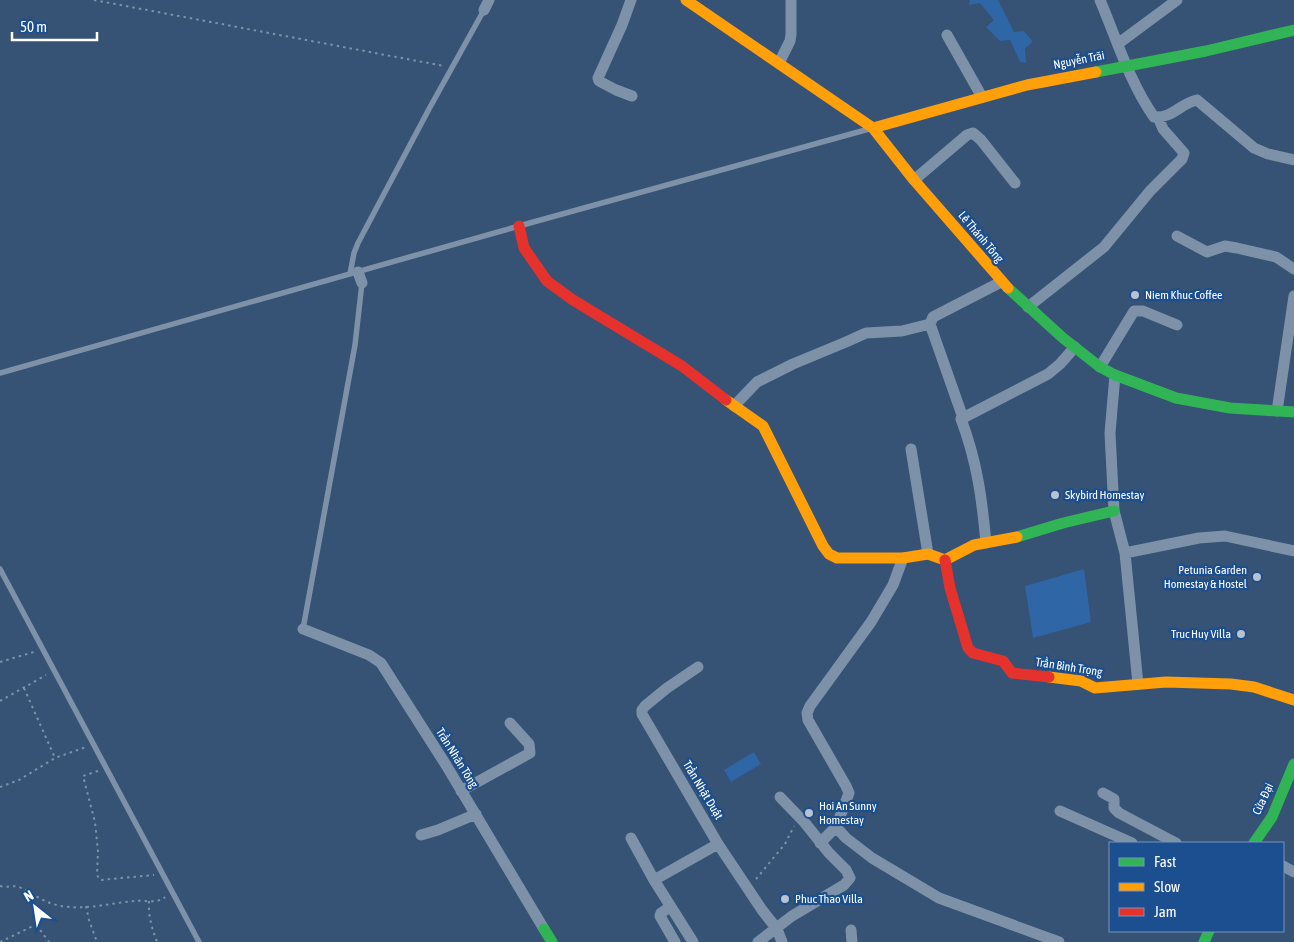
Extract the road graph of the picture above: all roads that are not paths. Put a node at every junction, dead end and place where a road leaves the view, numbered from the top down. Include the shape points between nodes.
1 (630, 0) edge
2 (686, 0) edge
3 (791, 0) edge
4 (1100, 0) edge
5 (1177, 0) edge
6 (486, 5) edge
7 (1294, 30) edge
8 (947, 35) dead end
9 (1119, 43) junction
10 (779, 63) junction
11 (1125, 65) junction
12 (632, 96) dead end
13 (982, 97) junction
14 (1158, 117) junction
15 (873, 128) junction
16 (1294, 160) edge
17 (914, 180) junction
18 (1015, 183) dead end
19 (519, 226) junction
20 (1177, 236) dead end
21 (1294, 269) edge
22 (357, 276) junction
23 (1001, 282) junction
24 (1294, 296) edge
25 (1028, 306) junction
26 (930, 324) junction
27 (1177, 325) dead end
28 (1075, 347) junction
29 (1100, 367) junction
30 (0, 373) edge
31 (1115, 376) junction
32 (734, 406) junction
33 (1277, 411) junction
34 (1294, 412) edge
35 (961, 419) junction
36 (911, 449) dead end
37 (1114, 511) junction
38 (986, 543) junction
39 (1294, 551) edge
40 (1125, 553) junction
41 (928, 554) junction
42 (903, 558) junction
43 (945, 560) junction
44 (0, 569) edge
45 (303, 629) joint
46 (698, 667) dead end
47 (1138, 684) junction
48 (1294, 700) edge
49 (510, 723) dead end
50 (1294, 764) edge
51 (461, 791) junction
52 (1103, 793) dead end
53 (780, 797) dead end
54 (1060, 811) dead end
55 (476, 814) junction
56 (836, 827) junction
57 (421, 835) dead end
58 (631, 838) dead end
59 (1130, 842) edge
60 (1174, 842) edge
61 (1255, 842) edge
62 (820, 843) junction
63 (718, 844) junction
64 (654, 880) junction
65 (670, 907) junction
66 (776, 929) junction
67 (851, 930) dead end
68 (199, 942) edge
69 (552, 942) edge
70 (675, 942) edge
71 (693, 942) edge
72 (758, 942) edge
73 (782, 942) edge
74 (852, 942) edge
75 (1059, 942) edge

1 - 12 street via 598,79
2 - 10 street, Lê Thánh Tông
3 - 10 street via 790,41
4 - 9 street
5 - 9 street
6 - 22 lane via 358,243 354,253
7 - 11 street, Nguyễn Trãi via 1206,51
8 - 13 street
9 - 11 street
10 - 15 street, Lê Thánh Tông
11 - 13 street, Nguyễn Trãi
11 - 14 street via 1146,106 1154,117
13 - 15 street, Nguyễn Trãi
14 - 16 street via 1163,118 1197,100 1254,148
14 - 25 street via 1163,129 1184,153 1182,159 1150,191 1104,247
15 - 17 street, Lê Thánh Tông
15 - 19 lane
17 - 18 street via 973,133
17 - 23 street, Lê Thánh Tông
19 - 22 lane
19 - 32 street via 524,248 547,281 682,366
20 - 21 street via 1207,252 1225,246 1237,248 1276,257
22 - 30 lane
22 - 45 lane via 355,345
23 - 25 street, Lê Thánh Tông
23 - 26 street via 933,317
24 - 33 street
25 - 28 street, Lê Thánh Tông
26 - 32 street via 866,334 846,342 757,382
26 - 35 street
27 - 29 street via 1143,311 1134,311
28 - 29 street, Lê Thánh Tông
28 - 35 street via 1048,374
29 - 31 street, Lê Thánh Tông
31 - 33 street, Lê Thánh Tông via 1176,398 1230,408
31 - 37 street via 1110,433
32 - 42 street via 763,426 829,554 837,558
33 - 34 street, Lê Thánh Tông
35 - 38 street via 978,474
36 - 41 street
37 - 38 street
37 - 40 street
38 - 43 street via 974,544
39 - 40 street via 1225,536
40 - 47 street
41 - 42 street
41 - 43 street
42 - 56 street via 893,585 871,622 808,713 808,720 849,793
43 - 47 street, Trần Bình Trọng via 966,644 972,652 1001,660 1015,673 1080,681 1095,688
44 - 68 lane
45 - 51 street, Trần Nhân Tông via 381,662
46 - 63 street, Trần Nhật Duật via 645,706 642,714
47 - 48 street, Trần Bình Trọng via 1231,684 1254,687
49 - 51 street via 529,744 530,753
50 - 61 street, Cửa Đại via 1272,817
51 - 55 street, Trần Nhân Tông
52 - 60 street via 1114,799 1114,808 1119,813
53 - 62 street
54 - 59 street
55 - 57 street
55 - 69 street, Trần Nhân Tông
56 - 62 street
56 - 75 street via 872,858 939,898
58 - 64 street
62 - 66 street via 850,878
63 - 64 street
63 - 66 street, Trần Nhật Duật
64 - 65 street
65 - 70 street via 660,916
65 - 71 street
66 - 72 street
66 - 73 street, Trần Nhật Duật
67 - 74 street

